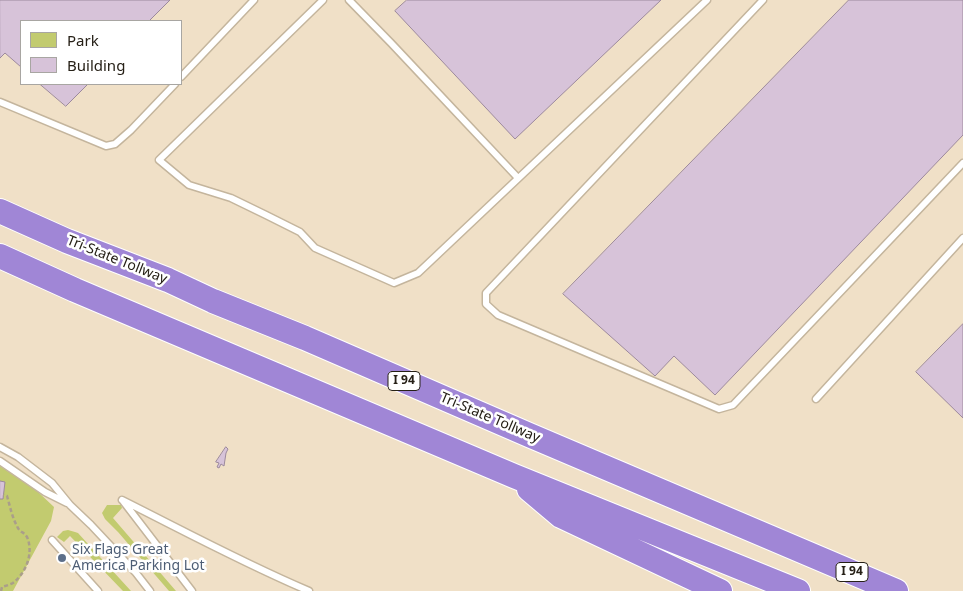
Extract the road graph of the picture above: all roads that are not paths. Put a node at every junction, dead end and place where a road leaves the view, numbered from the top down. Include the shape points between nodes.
1 (254, 0) edge
2 (323, 0) edge
3 (349, 0) edge
4 (707, 0) edge
5 (763, 0) edge
6 (182, 76) edge
7 (174, 85) edge
8 (0, 102) edge
9 (963, 163) edge
10 (518, 178) junction
11 (0, 211) edge
12 (963, 238) edge
13 (0, 256) edge
14 (816, 399) dead end
15 (0, 447) edge
16 (0, 461) edge
17 (514, 476) junction
18 (70, 505) junction
19 (52, 540) dead end
20 (98, 591) edge
21 (150, 591) edge
22 (192, 591) edge
23 (309, 591) edge
24 (720, 591) edge
25 (798, 591) edge
26 (896, 591) edge

1 - 6 lane
2 - 10 lane via 159,160 189,185 240,202 300,232 315,248 394,283 418,273
3 - 10 lane
4 - 10 lane
5 - 9 lane via 486,293 486,304 498,315 719,409 733,405
7 - 8 lane via 131,130 115,144 106,146
11 - 26 highway, Tri-State Tollway / I 94
12 - 14 lane
13 - 17 highway
15 - 18 lane via 52,483
16 - 18 lane
17 - 24 highway via 561,516
17 - 25 highway
18 - 21 lane
19 - 20 lane
22 - 23 lane via 122,500

